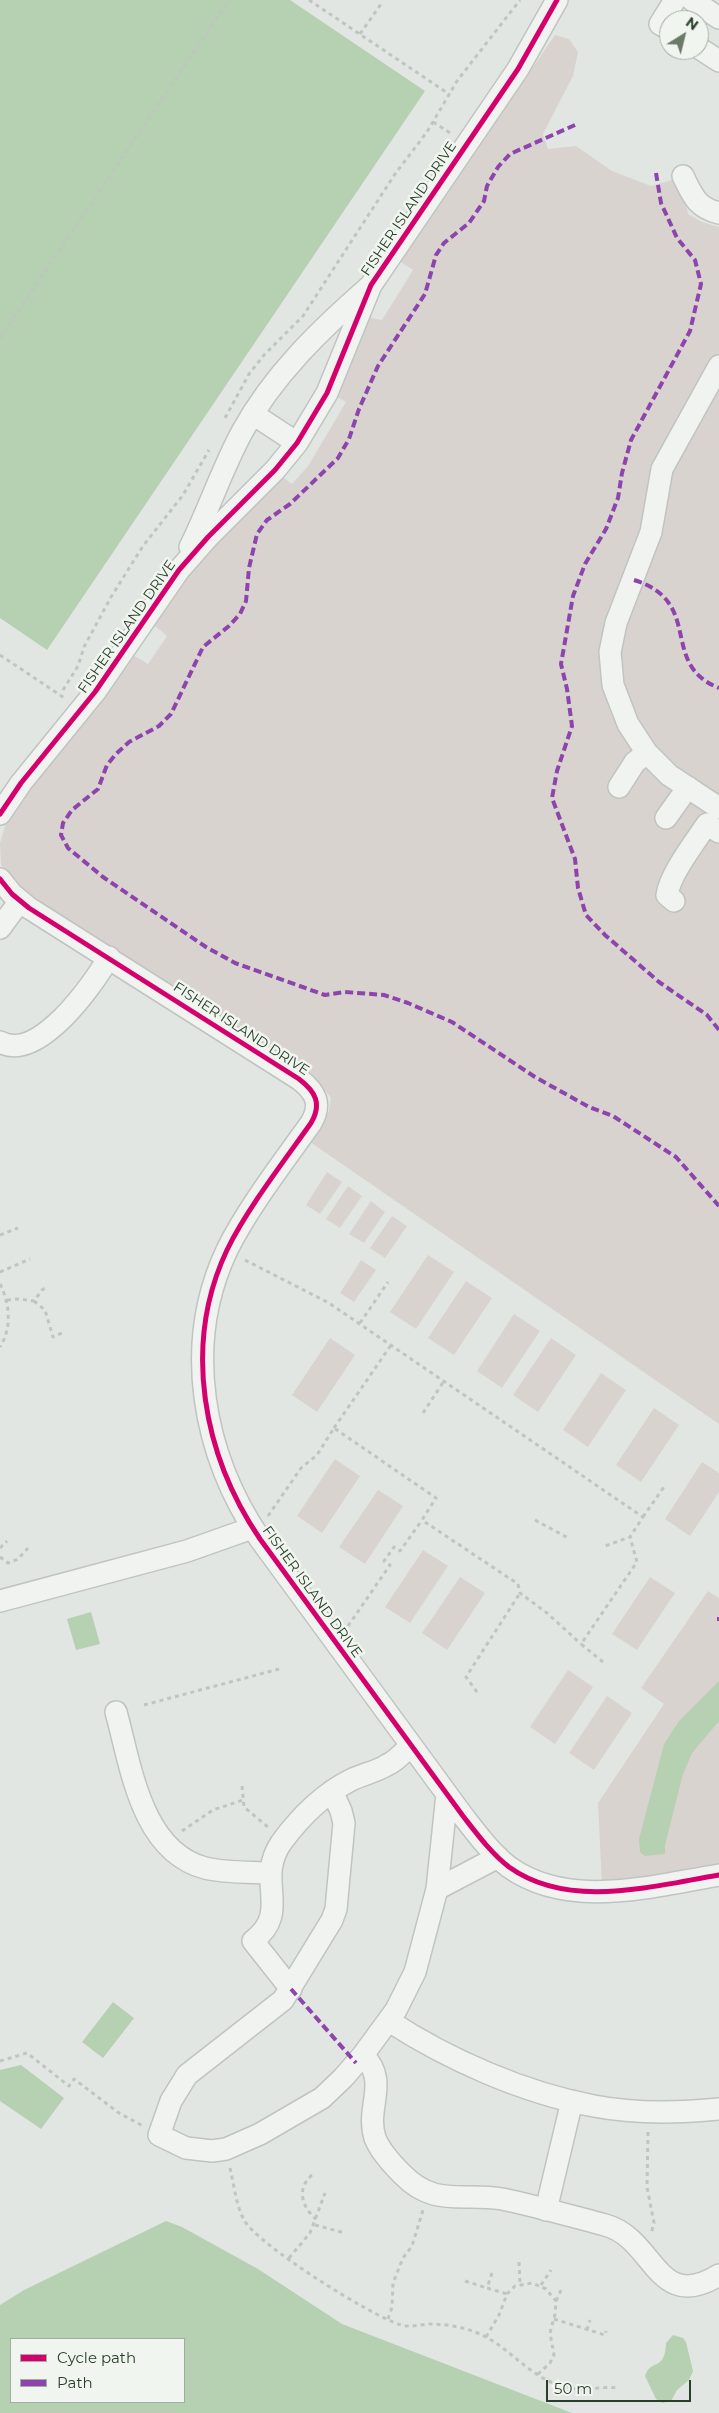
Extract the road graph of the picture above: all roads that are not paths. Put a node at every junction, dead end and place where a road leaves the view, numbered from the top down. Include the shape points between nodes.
1 (692, 0) edge
2 (552, 2) edge
3 (719, 18) edge
4 (684, 176) dead end
5 (719, 213) edge
6 (371, 285) junction
7 (319, 334) junction
8 (344, 350) junction
9 (719, 366) edge
10 (253, 414) junction
11 (297, 443) junction
12 (220, 483) junction
13 (245, 500) junction
14 (179, 570) junction
15 (647, 753) junction
16 (619, 786) dead end
17 (688, 788) junction
18 (719, 808) edge
19 (0, 811) edge
20 (666, 818) dead end
21 (719, 832) edge
22 (0, 879) edge
23 (20, 901) junction
24 (674, 901) dead end
25 (0, 928) edge
26 (109, 957) junction
27 (0, 1042) edge
28 (258, 1524) junction
29 (0, 1601) edge
30 (116, 1712) dead end
31 (410, 1746) junction
32 (332, 1791) junction
33 (447, 1794) junction
34 (498, 1857) junction
35 (270, 1873) junction
36 (719, 1875) edge
37 (437, 1889) junction
38 (291, 1989) junction
39 (389, 2021) junction
40 (363, 2055) junction
41 (572, 2101) junction
42 (719, 2109) edge
43 (546, 2210) junction
44 (719, 2275) edge

1 - 3 street
2 - 6 street, FISHER ISLAND DRIVE via 518,69
4 - 5 street via 694,199 705,210
6 - 7 street, FISHER ISLAND DRIVE
6 - 8 street, FISHER ISLAND DRIVE
7 - 8 street
7 - 10 street, FISHER ISLAND DRIVE via 284,371
8 - 11 street, FISHER ISLAND DRIVE via 327,393
9 - 15 street via 662,469 651,532 616,623 610,652 613,685 628,724
10 - 11 street
10 - 12 street, FISHER ISLAND DRIVE
11 - 13 street, FISHER ISLAND DRIVE
12 - 13 street
12 - 14 street, FISHER ISLAND DRIVE
13 - 14 street, FISHER ISLAND DRIVE
14 - 19 street, FISHER ISLAND DRIVE via 95,692
15 - 16 street via 635,762
15 - 17 street
17 - 18 street
17 - 20 street
21 - 24 street via 707,824 683,860 668,888 667,895
22 - 23 street, FISHER ISLAND DRIVE
23 - 25 street
23 - 26 street, FISHER ISLAND DRIVE
26 - 27 street via 85,994 58,1022 27,1043 10,1046
26 - 28 street, FISHER ISLAND DRIVE via 299,1079 317,1098 311,1123 227,1251 206,1323 202,1355 203,1388 213,1444 234,1497
28 - 29 street, FISHER ISLAND DRIVE via 187,1551
28 - 31 street, FISHER ISLAND DRIVE
30 - 35 street via 142,1803 165,1844 183,1858 203,1867
31 - 32 street via 388,1765
31 - 33 street, FISHER ISLAND DRIVE
32 - 35 street via 287,1836 275,1854
32 - 38 street via 344,1823 335,1915
33 - 34 street, FISHER ISLAND DRIVE
33 - 37 street
34 - 36 street, FISHER ISLAND DRIVE via 536,1883 579,1892
34 - 37 street
35 - 38 street via 272,1915 267,1928 253,1941
37 - 39 street via 415,1972
38 - 40 street via 277,2005 187,2075 171,2101 159,2135 186,2148 226,2149 310,2106 333,2089
39 - 40 street
39 - 41 street via 425,2044 459,2060
40 - 43 street via 376,2075 372,2121 378,2144 418,2188 450,2199 500,2199
41 - 42 street via 648,2112
41 - 43 street
43 - 44 street via 612,2227 629,2236 664,2278 676,2285 697,2286

